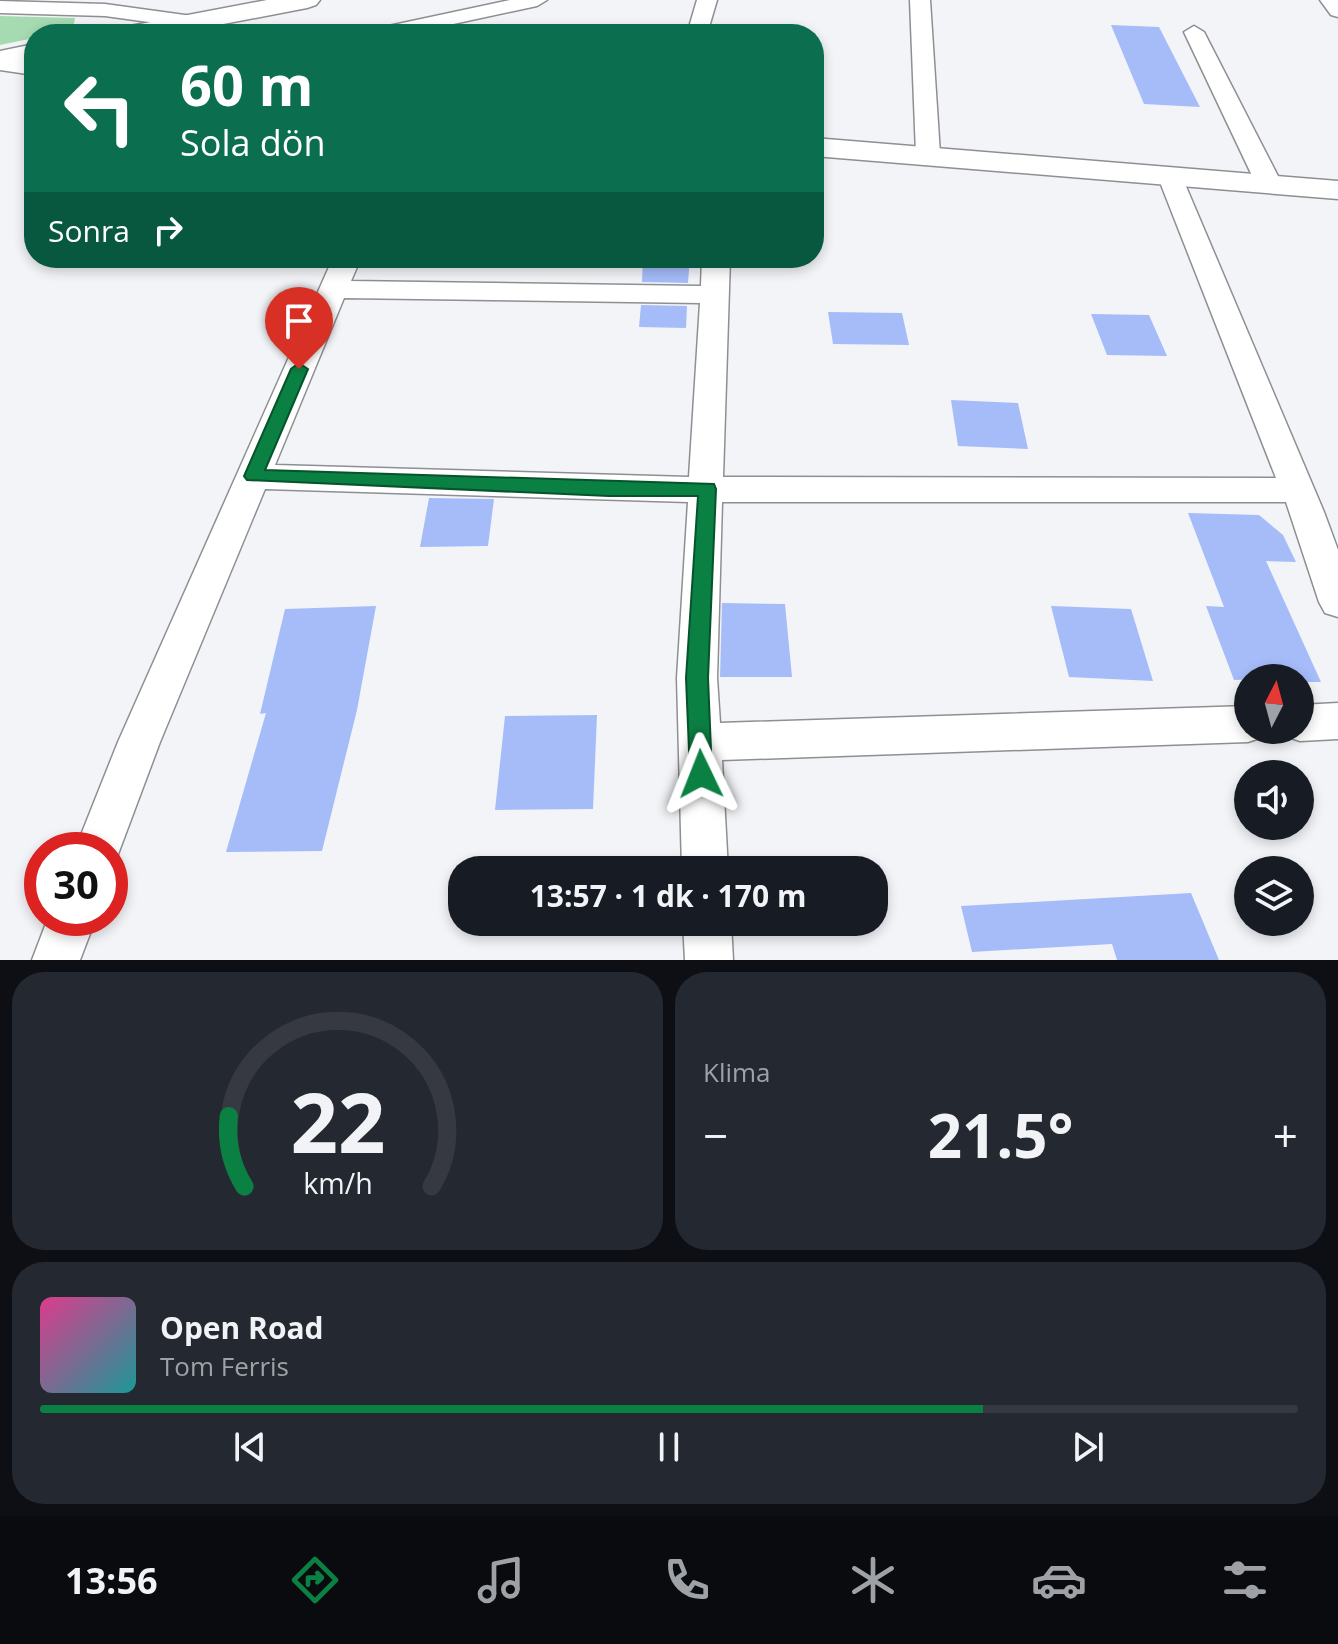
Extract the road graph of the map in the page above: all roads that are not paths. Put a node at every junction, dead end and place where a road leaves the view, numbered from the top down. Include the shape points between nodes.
1 (307, 0) edge
2 (537, 0) edge
3 (707, 0) edge
4 (920, 0) edge
5 (1330, 0) edge
6 (0, 7) edge
7 (1338, 11) edge
8 (192, 22) junction
9 (182, 24) edge
10 (425, 24) edge
11 (700, 24) edge
12 (1194, 32) dead end
13 (24, 55) edge
14 (0, 61) edge
15 (24, 65) edge
16 (824, 148) edge
17 (928, 154) junction
18 (1170, 177) junction
19 (1269, 184) junction
20 (1338, 190) edge
21 (716, 268) edge
22 (340, 273) edge
23 (715, 295) junction
24 (253, 476) junction
25 (707, 489) junction
26 (1298, 490) junction
27 (1338, 602) edge
28 (1338, 721) edge
29 (1314, 722) edge
30 (1234, 724) edge
31 (700, 742) junction
32 (105, 832) edge
33 (704, 856) edge
34 (65, 936) edge
35 (708, 936) edge
36 (56, 960) edge
37 (709, 960) edge

1 - 8 main road
2 - 10 street
3 - 11 street
4 - 17 street
5 - 7 street
6 - 8 street via 105,10
8 - 9 main road
12 - 19 street
13 - 14 main road
14 - 15 street
16 - 17 street
17 - 18 street
18 - 19 street
18 - 26 street
19 - 20 street
21 - 23 street
22 - 23 street
22 - 24 street
23 - 25 street
24 - 25 street
24 - 32 street
25 - 26 street
25 - 31 street via 697,678
26 - 27 street
28 - 29 street
30 - 31 street
31 - 33 street
34 - 36 street
35 - 37 street

